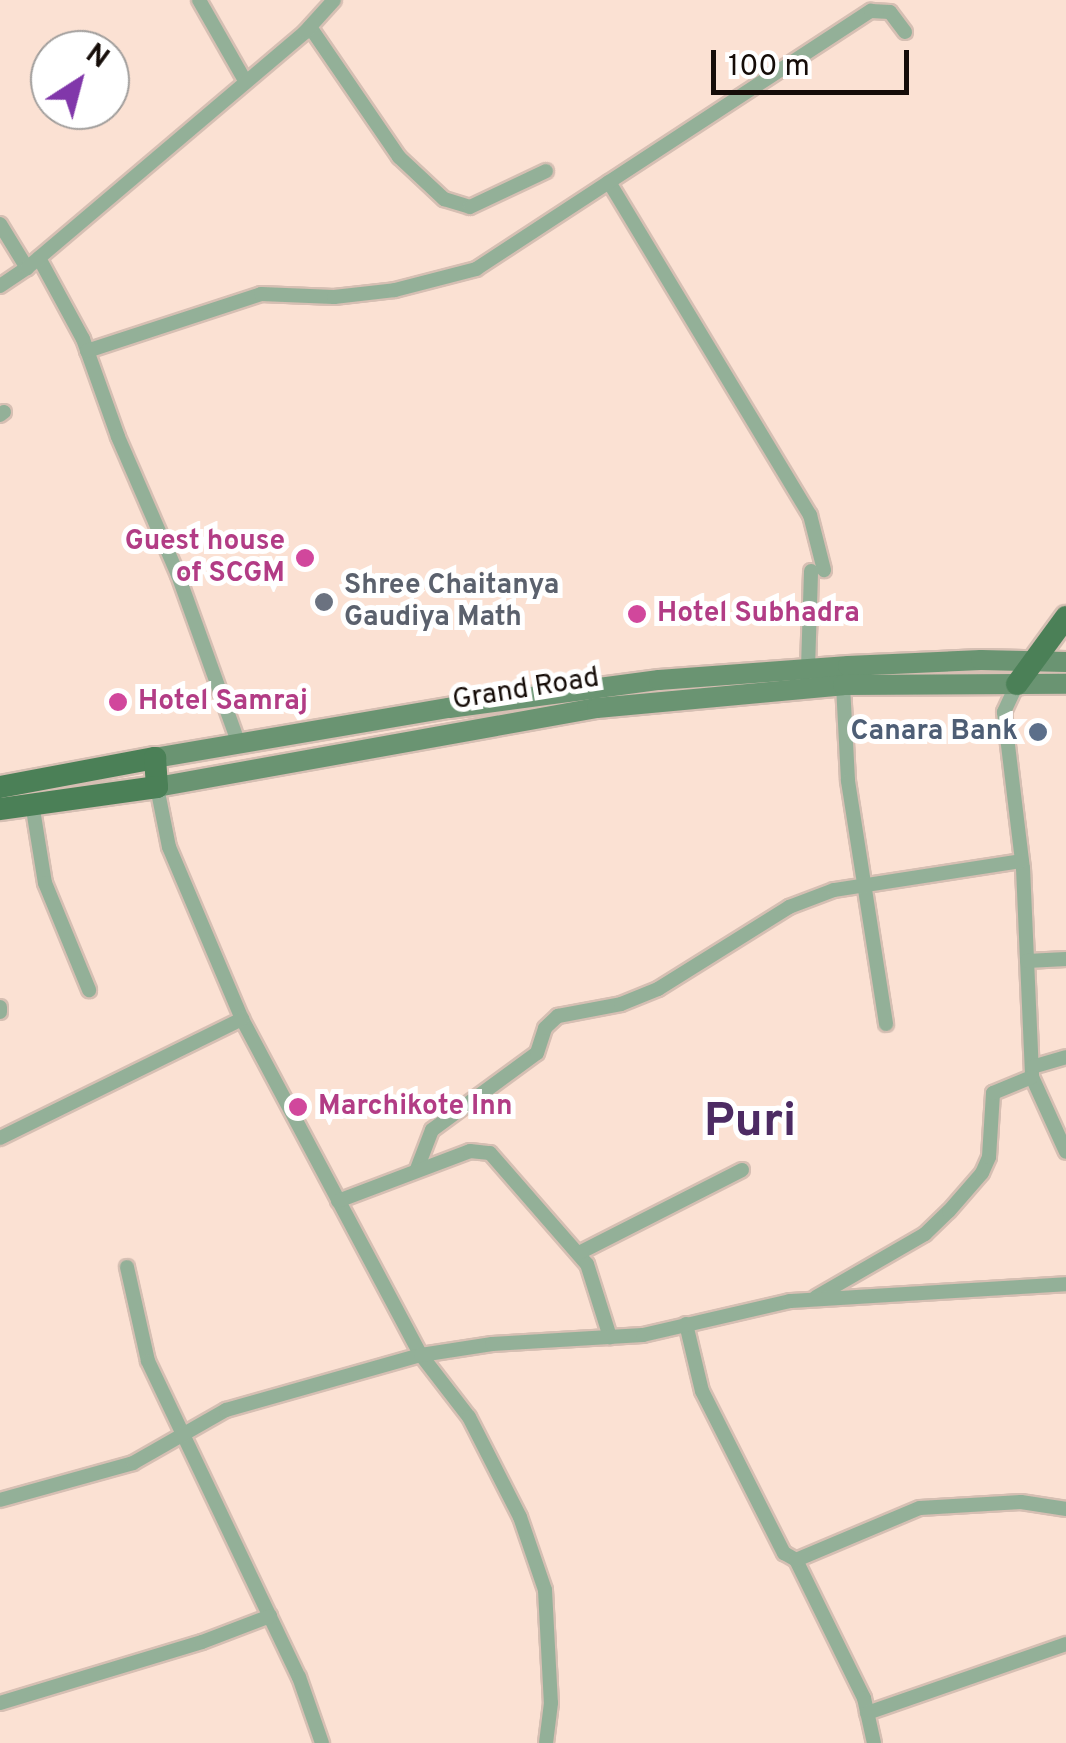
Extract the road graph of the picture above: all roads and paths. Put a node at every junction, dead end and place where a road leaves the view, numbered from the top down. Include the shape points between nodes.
1 (199, 0) edge
2 (334, 0) edge
3 (310, 27) junction
4 (904, 32) dead end
5 (244, 79) junction
6 (546, 171) dead end
7 (609, 182) junction
8 (0, 224) edge
9 (33, 263) junction
10 (0, 286) edge
11 (87, 351) junction
12 (1066, 617) edge
13 (1036, 660) junction
14 (1066, 662) edge
15 (808, 668) junction
16 (1017, 684) junction
17 (1066, 684) edge
18 (843, 685) junction
19 (239, 744) junction
20 (155, 758) junction
21 (0, 787) edge
22 (156, 787) junction
23 (32, 803) junction
24 (0, 809) edge
25 (1022, 861) junction
26 (867, 882) junction
27 (1066, 959) edge
28 (1027, 961) junction
29 (89, 990) dead end
30 (242, 1019) junction
31 (886, 1024) dead end
32 (1066, 1058) edge
33 (1032, 1072) junction
34 (0, 1138) edge
35 (1066, 1152) edge
36 (417, 1169) junction
37 (742, 1170) dead end
38 (338, 1201) junction
39 (580, 1253) junction
40 (127, 1267) dead end
41 (1066, 1284) edge
42 (814, 1299) junction
43 (686, 1324) junction
44 (610, 1337) junction
45 (421, 1355) junction
46 (187, 1435) junction
47 (0, 1500) edge
48 (1066, 1509) edge
49 (796, 1560) junction
50 (270, 1616) junction
51 (1066, 1644) edge
52 (0, 1703) edge
53 (867, 1712) junction
54 (322, 1743) edge
55 (546, 1743) edge
56 (874, 1743) edge

1 - 5 street
2 - 3 street
3 - 5 street
3 - 6 street via 399,157 444,199 470,207
4 - 7 street via 890,12 871,11
5 - 9 street
7 - 11 street via 476,270 380,292 261,294
7 - 15 street via 810,514 817,570
8 - 9 street
9 - 10 street
9 - 11 street via 70,312
11 - 19 street
12 - 13 main road
13 - 14 main road, Grand Road
13 - 15 main road, Grand Road
13 - 16 main road
15 - 19 main road, Grand Road via 562,693
16 - 17 main road, Grand Road
16 - 18 main road, Grand Road
16 - 25 street via 1004,712
18 - 22 main road, Grand Road via 597,708
18 - 26 street via 848,781
19 - 20 main road, Grand Road
20 - 21 main road, Grand Road
20 - 22 main road
22 - 23 main road, Grand Road
22 - 30 street via 169,847
23 - 24 main road, Grand Road
23 - 29 street via 46,883
25 - 26 street
25 - 28 street
26 - 31 street
26 - 36 street via 789,908 638,998 558,1016 545,1028 538,1053 432,1130
27 - 28 street
28 - 33 street
30 - 34 street
30 - 38 street
32 - 33 street
33 - 35 street
33 - 42 street via 994,1093 990,1157 949,1210 925,1234
36 - 38 street
36 - 39 street via 470,1151 490,1153
37 - 39 street
38 - 45 street
39 - 44 street via 593,1274
40 - 46 street via 148,1361
41 - 42 street
42 - 43 street
43 - 44 street
43 - 49 street via 716,1420 784,1552
44 - 45 street
45 - 46 street via 226,1410
45 - 55 street via 496,1464 546,1590
46 - 47 street via 133,1463
46 - 50 street
48 - 49 street via 1021,1502 920,1508
49 - 53 street
50 - 52 street
50 - 54 street
51 - 53 street
53 - 56 street

